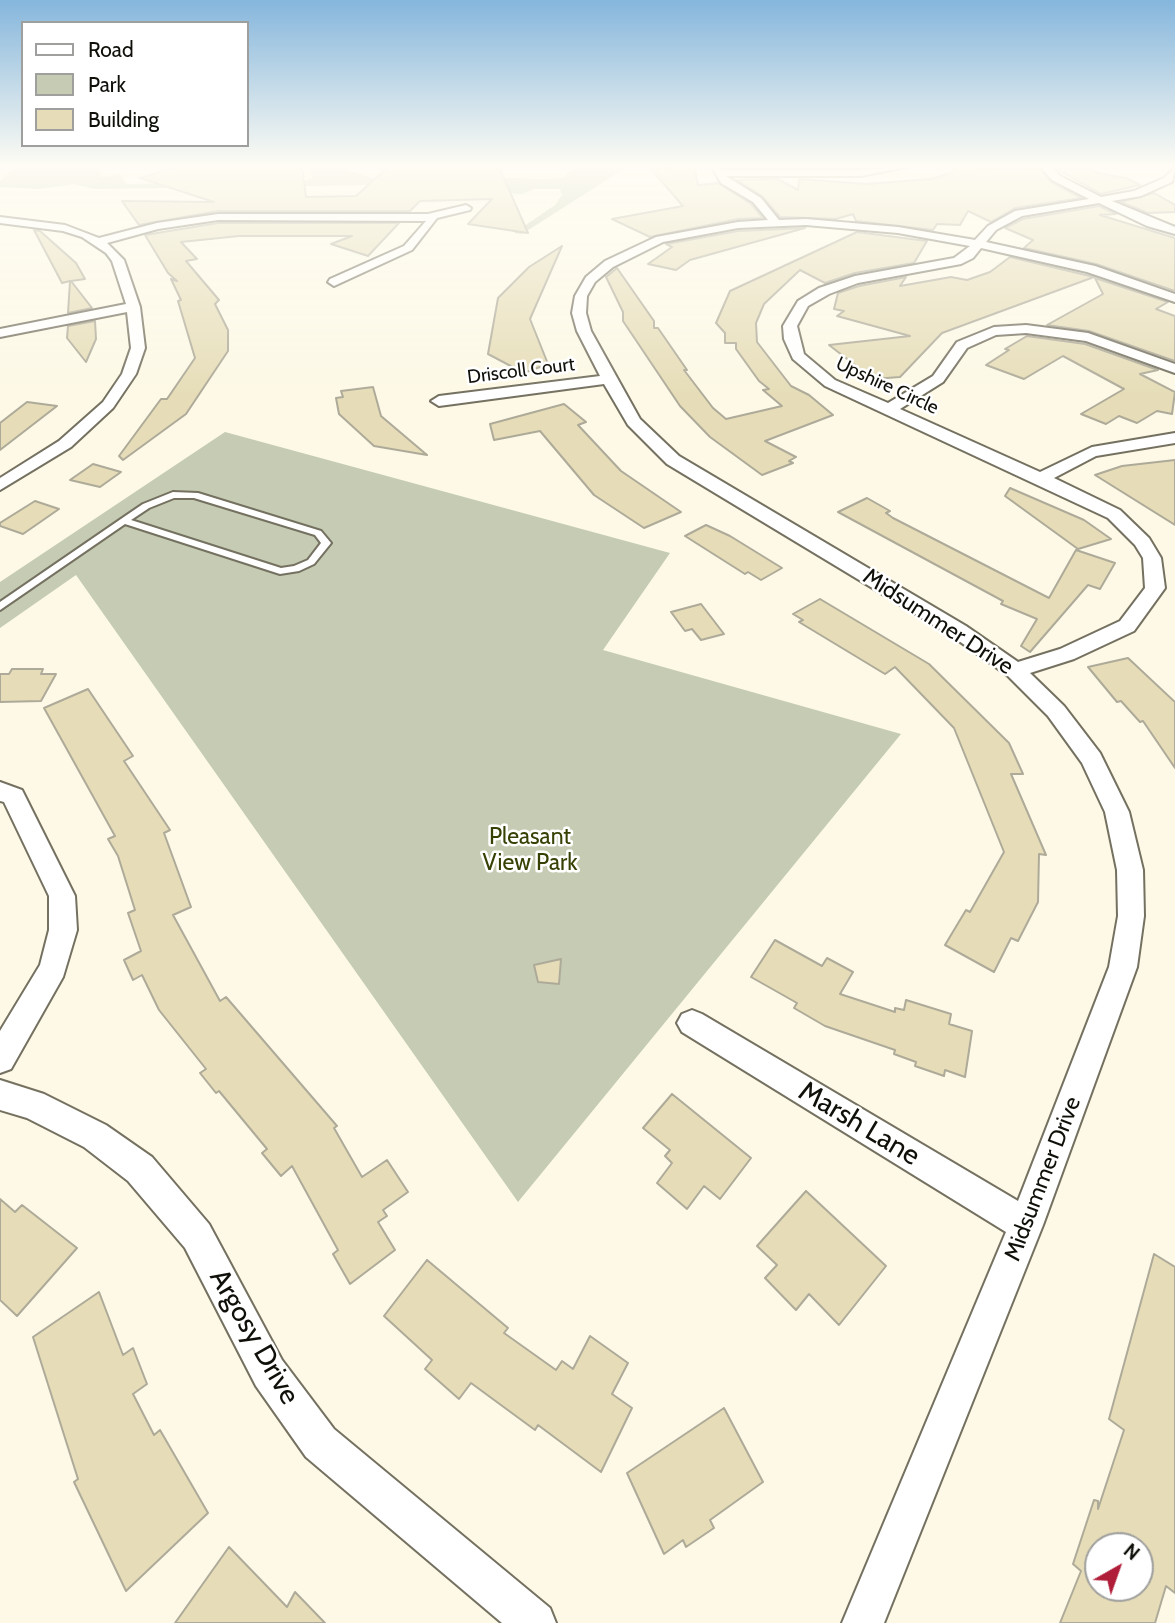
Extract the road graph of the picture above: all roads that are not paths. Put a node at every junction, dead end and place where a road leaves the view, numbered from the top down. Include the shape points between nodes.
1 (98, 243) edge
2 (413, 243) edge
3 (652, 243) edge
4 (970, 243) edge
5 (978, 244) junction
6 (334, 282) dead end
7 (1175, 298) edge
8 (133, 307) junction
9 (0, 333) edge
10 (1175, 369) edge
11 (609, 379) junction
12 (439, 401) dead end
13 (888, 410) junction
14 (1175, 438) edge
15 (1041, 478) junction
16 (0, 485) edge
17 (124, 521) junction
18 (1152, 558) junction
19 (1175, 559) edge
20 (0, 607) edge
21 (1016, 670) junction
22 (0, 791) edge
23 (692, 1023) dead end
24 (0, 1059) edge
25 (0, 1094) edge
26 (1026, 1226) junction
27 (535, 1623) edge
28 (863, 1623) edge

1 - 8 street via 118,260
2 - 6 street
3 - 11 street, Midsummer Drive via 609,264 590,280 581,296 584,331
4 - 5 street, Midsummer Drive
5 - 7 street, Midsummer Drive via 1083,267
5 - 13 street, Upshire Circle via 969,255 950,263 838,286 812,298 795,313 790,326 798,356 852,395
8 - 9 street
8 - 16 street via 138,348 130,374 108,405 65,444
10 - 13 street via 1088,337 1026,329 994,331 962,345 938,379
11 - 12 street, Driscoll Court
11 - 21 street, Midsummer Drive via 634,422 673,460
13 - 15 street, Upshire Circle
14 - 15 street via 1092,452
15 - 18 street, Upshire Circle via 1114,514
17 - 17 lane via 160,499 188,495 318,533 326,543 311,562 280,571
17 - 20 lane
18 - 19 street
18 - 21 street via 1154,588 1127,626 1068,654
21 - 26 street, Midsummer Drive via 1056,711 1092,759 1116,812 1130,870 1131,904 1123,967
22 - 24 street via 13,796 62,896 62,930 53,968
23 - 26 street, Marsh Lane
25 - 27 street, Argosy Drive via 95,1136 139,1169 197,1236 269,1373 320,1443
26 - 28 street, Midsummer Drive

